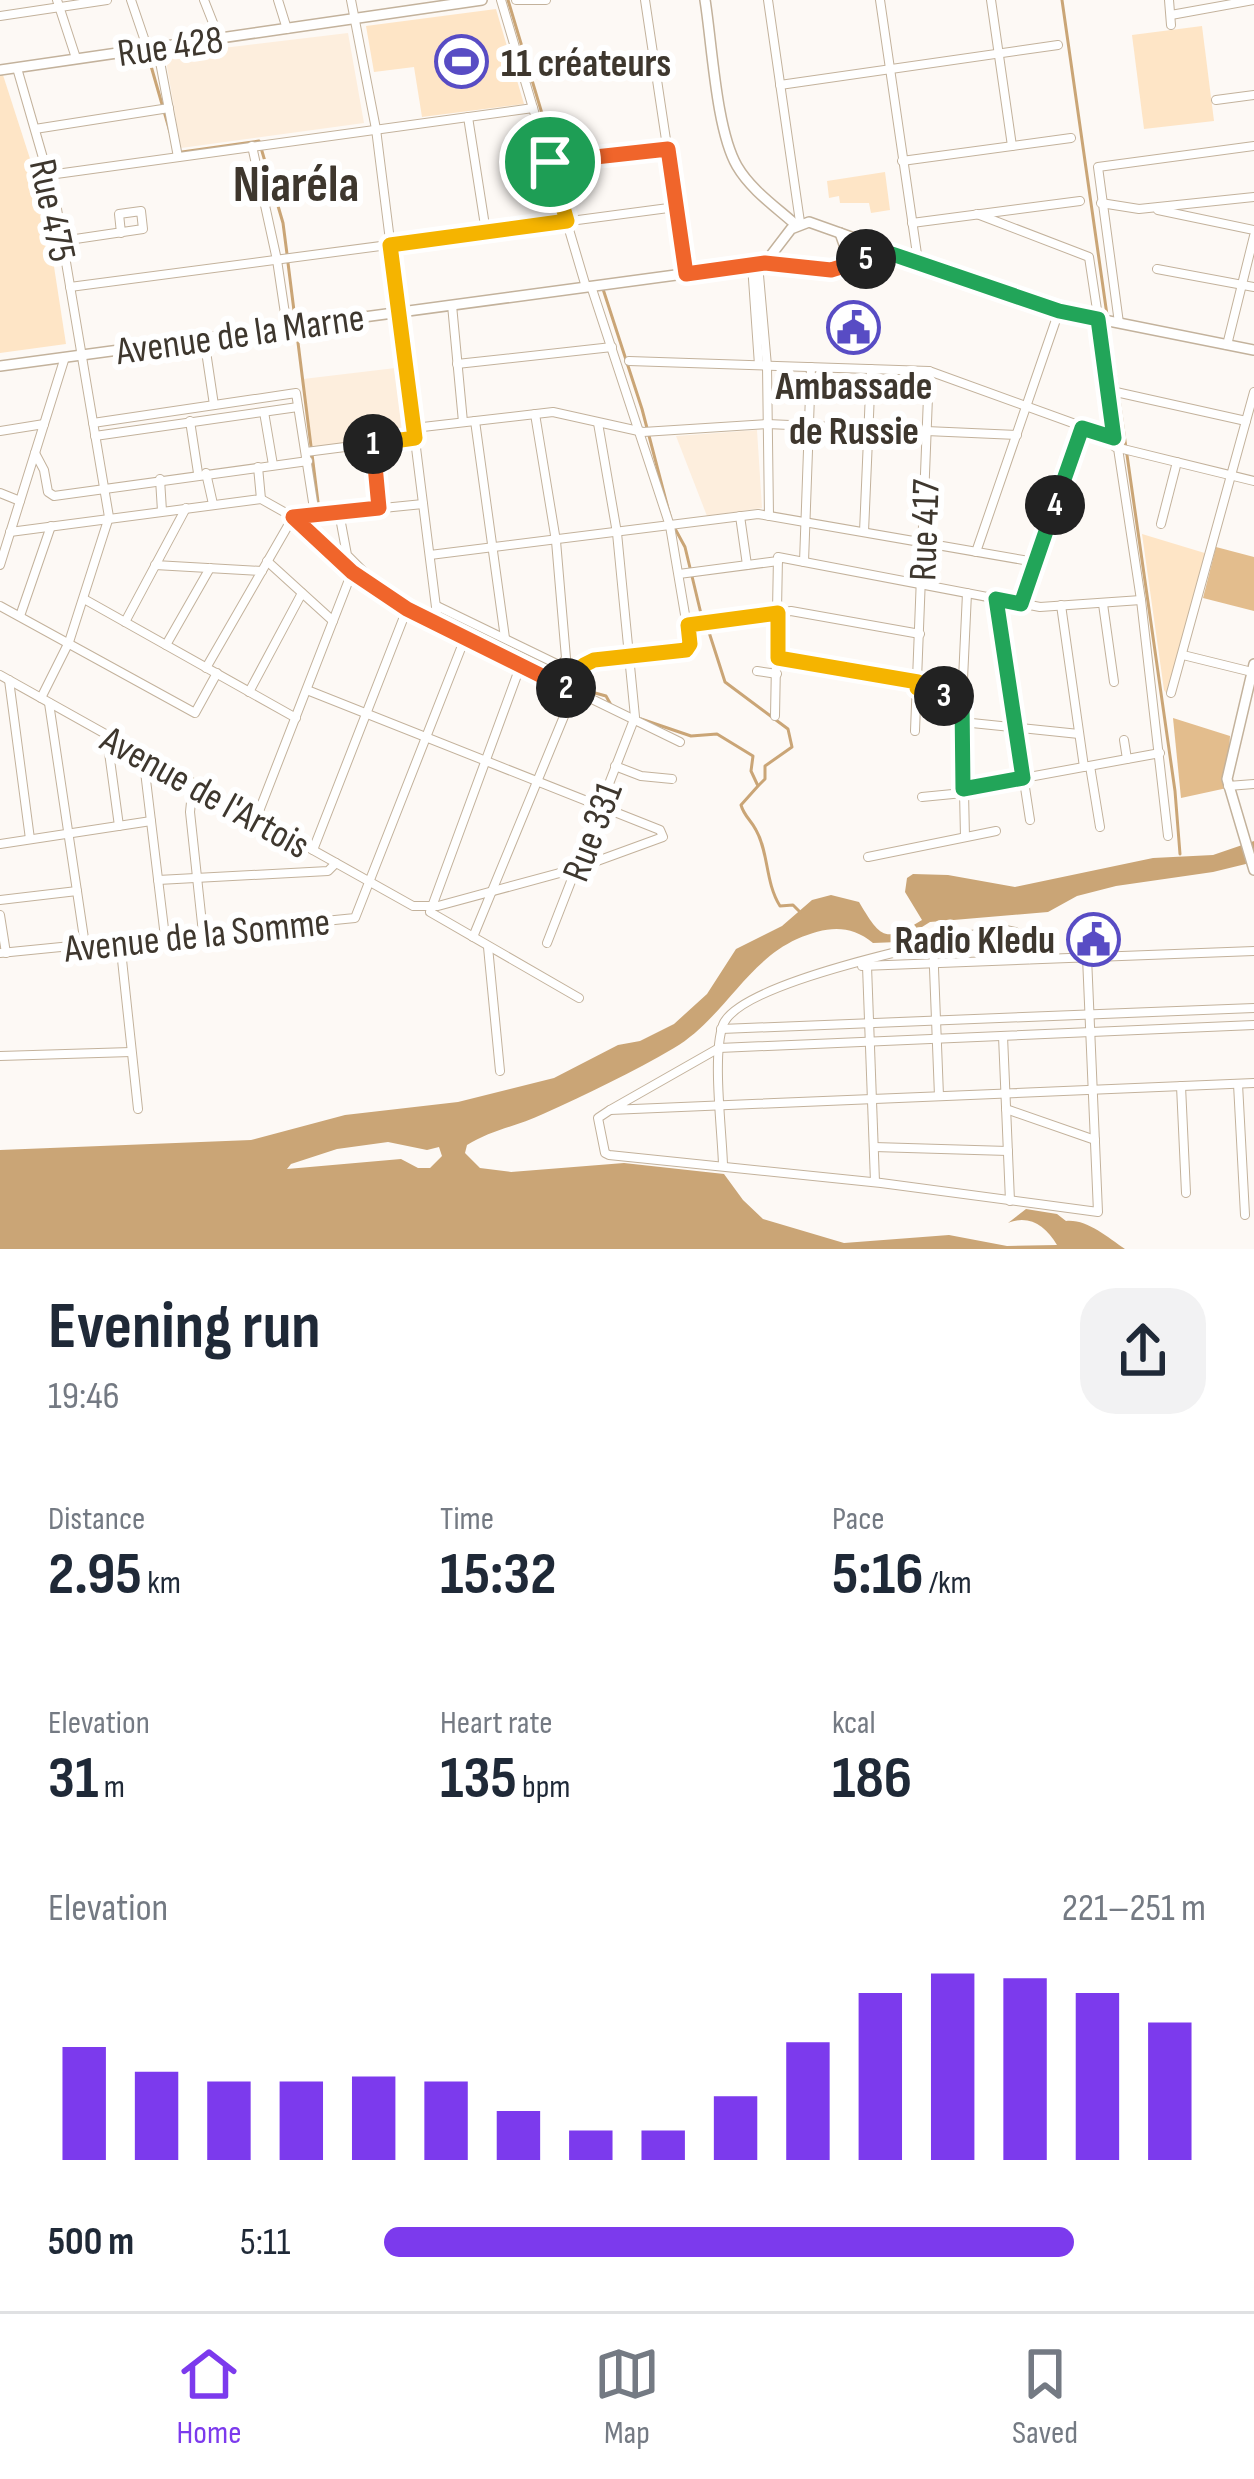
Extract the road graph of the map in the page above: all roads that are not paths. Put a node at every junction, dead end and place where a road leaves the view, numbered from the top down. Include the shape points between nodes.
1 (107, 0) edge
2 (131, 0) edge
3 (204, 0) edge
4 (278, 0) edge
5 (351, 0) edge
6 (482, 0) edge
7 (501, 0) edge
8 (516, 0) edge
9 (546, 0) edge
10 (645, 0) edge
11 (706, 0) edge
12 (768, 0) edge
13 (880, 0) edge
14 (991, 0) edge
15 (1169, 0) edge
16 (1254, 0) edge
17 (58, 4) edge
18 (429, 4) edge
19 (0, 16) edge
20 (357, 20) junction
21 (287, 29) junction
22 (219, 38) junction
23 (1058, 45) dead end
24 (152, 46) junction
25 (0, 54) edge
26 (999, 54) junction
27 (76, 58) junction
28 (7, 69) edge
29 (890, 69) junction
30 (780, 85) junction
31 (1254, 95) edge
32 (1216, 100) dead end
33 (533, 107) junction
34 (169, 108) junction
35 (468, 116) junction
36 (35, 129) junction
37 (376, 129) junction
38 (1072, 138) dead end
39 (252, 146) junction
40 (1012, 146) junction
41 (1254, 146) edge
42 (668, 149) junction
43 (178, 157) junction
44 (902, 161) junction
45 (550, 162) junction
46 (49, 175) junction
47 (1254, 196) edge
48 (1081, 201) dead end
49 (1101, 202) junction
50 (676, 207) junction
51 (1151, 208) junction
52 (977, 214) junction
53 (567, 221) junction
54 (911, 223) junction
55 (798, 224) junction
56 (122, 232) dead end
57 (486, 232) junction
58 (840, 233) junction
59 (1254, 233) edge
60 (785, 239) junction
61 (62, 241) junction
62 (390, 245) junction
63 (892, 254) junction
64 (277, 260) junction
65 (918, 263) junction
66 (758, 264) junction
67 (799, 268) junction
68 (839, 268) junction
69 (1156, 269) dead end
70 (686, 274) junction
71 (1240, 284) junction
72 (588, 286) junction
73 (70, 287) junction
74 (1254, 287) edge
75 (452, 305) junction
76 (1059, 311) junction
77 (399, 312) junction
78 (1109, 321) junction
79 (286, 327) junction
80 (203, 338) junction
81 (1227, 345) junction
82 (612, 347) junction
83 (1254, 350) edge
84 (81, 355) junction
85 (65, 357) junction
86 (629, 361) dead end
87 (458, 364) junction
88 (0, 366) edge
89 (763, 368) junction
90 (812, 368) junction
91 (872, 369) junction
92 (929, 371) junction
93 (1107, 390) junction
94 (1254, 392) edge
95 (214, 405) junction
96 (298, 407) junction
97 (1026, 407) junction
98 (264, 412) junction
99 (535, 414) junction
100 (475, 421) junction
101 (1246, 421) junction
102 (190, 422) junction
103 (463, 422) junction
104 (93, 423) junction
105 (598, 423) junction
106 (44, 424) junction
107 (767, 424) junction
108 (809, 425) junction
109 (869, 428) junction
110 (1082, 428) junction
111 (0, 431) edge
112 (927, 431) junction
113 (644, 432) junction
114 (414, 433) junction
115 (1017, 435) junction
116 (95, 436) junction
117 (1114, 442) junction
118 (371, 444) junction
119 (35, 453) junction
120 (307, 456) junction
121 (1177, 462) junction
122 (273, 465) junction
123 (258, 467) junction
124 (202, 473) junction
125 (1232, 475) junction
126 (160, 479) junction
127 (1254, 481) edge
128 (104, 488) junction
129 (0, 493) edge
130 (261, 499) junction
131 (20, 501) junction
132 (213, 504) junction
133 (423, 504) junction
134 (186, 508) junction
135 (379, 508) junction
136 (162, 511) junction
137 (315, 515) junction
138 (740, 516) junction
139 (770, 516) junction
140 (109, 517) junction
141 (293, 517) junction
142 (806, 522) junction
143 (341, 523) dead end
144 (51, 524) junction
145 (1161, 524) dead end
146 (670, 526) junction
147 (10, 532) junction
148 (617, 532) junction
149 (864, 532) junction
150 (556, 541) junction
151 (923, 542) junction
152 (3, 544) edge
153 (494, 548) junction
154 (976, 552) junction
155 (430, 555) junction
156 (344, 558) junction
157 (778, 561) junction
158 (267, 562) junction
159 (804, 562) junction
160 (1035, 562) junction
161 (0, 565) edge
162 (155, 565) junction
163 (747, 565) junction
164 (210, 568) junction
165 (262, 572) junction
166 (352, 572) junction
167 (364, 572) dead end
168 (679, 574) junction
169 (922, 585) junction
170 (302, 593) junction
171 (967, 593) junction
172 (84, 599) junction
173 (996, 599) junction
174 (1142, 600) junction
175 (1021, 604) junction
176 (1103, 604) junction
177 (1061, 605) junction
178 (0, 606) edge
179 (407, 609) junction
180 (778, 613) junction
181 (20, 616) junction
182 (436, 616) junction
183 (334, 621) junction
184 (125, 622) junction
185 (688, 625) junction
186 (920, 634) junction
187 (465, 638) junction
188 (505, 638) junction
189 (69, 642) junction
190 (166, 645) junction
191 (1183, 655) junction
192 (631, 656) junction
193 (778, 658) junction
194 (561, 666) junction
195 (520, 667) junction
196 (206, 668) junction
197 (1253, 668) edge
198 (757, 671) dead end
199 (217, 674) junction
200 (777, 674) junction
201 (580, 676) junction
202 (4, 677) edge
203 (1114, 682) dead end
204 (918, 685) junction
205 (307, 690) junction
206 (573, 691) junction
207 (249, 692) junction
208 (1171, 694) dead end
209 (45, 700) junction
210 (962, 701) junction
211 (369, 713) junction
212 (635, 716) junction
213 (775, 716) dead end
214 (296, 718) junction
215 (962, 722) junction
216 (1014, 727) junction
217 (915, 731) dead end
218 (1079, 734) junction
219 (427, 738) junction
220 (113, 739) junction
221 (1124, 740) dead end
222 (680, 742) dead end
223 (1160, 753) junction
224 (143, 755) junction
225 (1127, 759) junction
226 (483, 761) junction
227 (615, 766) junction
228 (1087, 767) junction
229 (672, 778) dead end
230 (1023, 778) junction
231 (193, 783) junction
232 (538, 784) junction
233 (1254, 784) edge
234 (1228, 786) junction
235 (963, 791) junction
236 (922, 797) dead end
237 (599, 807) junction
238 (256, 819) junction
239 (1030, 820) dead end
240 (151, 821) junction
241 (118, 826) junction
242 (1100, 827) dead end
243 (996, 831) dead end
244 (68, 834) junction
245 (1168, 836) dead end
246 (965, 837) junction
247 (30, 839) junction
248 (0, 844) edge
249 (313, 850) junction
250 (868, 856) dead end
251 (336, 863) junction
252 (578, 868) junction
253 (1253, 868) edge
254 (196, 878) junction
255 (158, 880) junction
256 (371, 883) junction
257 (77, 891) junction
258 (494, 891) junction
259 (0, 900) edge
260 (429, 906) junction
261 (0, 915) edge
262 (203, 933) junction
263 (165, 937) junction
264 (473, 938) junction
265 (119, 941) junction
266 (547, 943) dead end
267 (933, 943) junction
268 (85, 945) junction
269 (488, 946) junction
270 (1254, 951) edge
271 (3, 953) edge
272 (1087, 957) junction
273 (1030, 959) junction
274 (934, 963) junction
275 (867, 966) junction
276 (843, 967) junction
277 (579, 998) dead end
278 (1254, 1008) edge
279 (1090, 1015) junction
280 (936, 1021) junction
281 (869, 1023) junction
282 (1254, 1025) edge
283 (721, 1029) junction
284 (1090, 1032) junction
285 (1003, 1036) junction
286 (937, 1039) junction
287 (869, 1042) junction
288 (719, 1048) junction
289 (131, 1052) junction
290 (0, 1056) edge
291 (500, 1071) dead end
292 (1254, 1083) edge
293 (1238, 1084) junction
294 (1181, 1086) junction
295 (1093, 1089) junction
296 (1005, 1093) junction
297 (939, 1096) junction
298 (872, 1098) junction
299 (721, 1106) junction
300 (138, 1109) dead end
301 (1006, 1109) junction
302 (610, 1110) junction
303 (1095, 1140) junction
304 (874, 1147) junction
305 (1008, 1151) junction
306 (723, 1165) junction
307 (875, 1182) junction
308 (1186, 1193) dead end
309 (1010, 1201) junction
310 (1245, 1215) dead end

1 - 17 street
2 - 24 street
3 - 22 street
4 - 21 street
5 - 20 street
6 - 18 street, Rue 428
7 - 33 street
8 - 9 street
10 - 42 street
11 - 55 street via 735,162
12 - 30 street
13 - 29 street
14 - 26 street
15 - 16 street via 1171,20
17 - 19 street
17 - 27 street
18 - 20 street, Rue 428
20 - 21 street, Rue 428
20 - 37 street
21 - 22 street, Rue 428
22 - 24 street, Rue 428
23 - 26 street
24 - 27 street, Rue 428
24 - 34 street
25 - 28 street, Rue 475
26 - 29 street
26 - 40 street
27 - 28 street, Rue 428
28 - 36 street, Rue 475
29 - 30 street
29 - 44 street
30 - 55 street
31 - 32 street
33 - 35 street
33 - 45 street
34 - 36 street
34 - 43 street
35 - 37 street
35 - 57 street
36 - 46 street, Rue 475
37 - 39 street
37 - 62 street
38 - 40 street
39 - 43 street
39 - 64 street
40 - 44 street
41 - 49 street via 1103,165 1096,171
42 - 45 street
42 - 50 street
43 - 46 street
44 - 54 street
45 - 53 street
46 - 61 street, Rue 475
47 - 51 street
48 - 52 street
49 - 51 street
49 - 78 street
50 - 53 street
50 - 70 street
51 - 59 street
52 - 54 street
52 - 78 street via 1089,257
53 - 57 street
53 - 72 street
54 - 65 street
55 - 58 street
55 - 60 street
56 - 61 street
57 - 62 street
58 - 63 street
58 - 68 street via 847,253
59 - 71 street
60 - 66 street
60 - 67 street
61 - 73 street, Rue 475
62 - 64 street
62 - 77 street
63 - 65 street
63 - 68 street
64 - 73 street
64 - 79 street
65 - 76 street
66 - 67 street, Avenue de la Marne
66 - 70 street, Avenue de la Marne
66 - 89 street
67 - 68 street
69 - 71 street
70 - 72 street, Avenue de la Marne
71 - 74 street
71 - 81 street
72 - 75 street, Avenue de la Marne
72 - 82 street
73 - 84 street, Rue 475
75 - 77 street, Avenue de la Marne
75 - 87 street
76 - 78 street
76 - 97 street
77 - 79 street, Avenue de la Marne
77 - 114 street
78 - 81 street
78 - 93 street
79 - 80 street, Avenue de la Marne
80 - 84 street, Avenue de la Marne
80 - 95 street
81 - 83 street
82 - 87 street
82 - 113 street
84 - 85 street, Avenue de la Marne
84 - 104 street, Rue 475
85 - 88 street, Avenue de la Marne
85 - 106 street
86 - 89 street
87 - 103 street
89 - 90 street
89 - 107 street
90 - 91 street
90 - 108 street
91 - 92 street
91 - 109 street
92 - 97 street
92 - 112 street, Rue 417
93 - 101 street
93 - 117 street
94 - 101 street
95 - 96 street via 296,393
95 - 104 street
96 - 98 street
96 - 120 street
97 - 110 street
97 - 115 street
98 - 102 street
98 - 122 street
99 - 100 street
99 - 105 street
99 - 150 street
100 - 103 street
100 - 153 street
101 - 125 street
102 - 116 street
102 - 124 street
103 - 114 street
104 - 116 street, Rue 475
105 - 113 street
105 - 148 street
106 - 111 street
106 - 119 street
107 - 108 street
107 - 113 street
107 - 139 street
108 - 109 street
108 - 142 street
109 - 112 street
109 - 149 street
110 - 117 street
110 - 160 street
112 - 115 street
112 - 151 street, Rue 417
113 - 146 street
114 - 118 street
114 - 133 street
115 - 154 street
116 - 128 street, Rue 475
117 - 121 street
117 - 174 street
118 - 120 street
118 - 135 street
119 - 128 street via 51,495
119 - 131 street
120 - 122 street
120 - 137 street
121 - 125 street
121 - 145 street
122 - 123 street
123 - 124 street
123 - 130 street
124 - 126 street
124 - 132 street
125 - 127 street
125 - 191 street
126 - 128 street
126 - 136 street
128 - 140 street, Rue 475
129 - 131 street
130 - 132 street
130 - 141 street
131 - 147 street
132 - 134 street
133 - 135 street
133 - 155 street
134 - 136 street
134 - 162 street
135 - 137 street
136 - 140 street
137 - 141 street
138 - 139 street
138 - 146 street
138 - 163 street
139 - 142 street
140 - 144 street
140 - 172 street
141 - 156 street
141 - 158 street
142 - 149 street
142 - 159 street
143 - 156 street
144 - 147 street
144 - 181 street
146 - 148 street
146 - 168 street
147 - 152 street
148 - 150 street
148 - 192 street
149 - 151 street
150 - 153 street
150 - 194 street via 568,650
151 - 154 street
151 - 169 street, Rue 417
152 - 161 street
153 - 155 street
153 - 188 street
154 - 160 street
155 - 182 street
156 - 166 street
156 - 167 street
157 - 159 street
157 - 163 street
157 - 180 street
158 - 165 street
158 - 170 street
159 - 169 street
160 - 175 street
162 - 164 street
162 - 184 street
163 - 168 street
164 - 165 street
164 - 190 street
165 - 196 street
166 - 179 street
166 - 183 street
168 - 185 street
169 - 171 street
169 - 186 street, Rue 417
170 - 183 street
170 - 207 street
171 - 173 street
171 - 210 street
172 - 184 street
172 - 189 street
173 - 175 street
173 - 216 street
174 - 176 street
174 - 223 street
175 - 177 street
176 - 177 street
176 - 203 street
177 - 218 street
178 - 181 street
179 - 182 street
179 - 211 street
180 - 185 street
180 - 186 street
180 - 193 street
181 - 189 street
182 - 187 street
182 - 188 street
183 - 205 street
184 - 190 street
185 - 192 street via 686,650
186 - 204 street, Rue 417
187 - 195 street
187 - 219 street
188 - 194 street
189 - 199 street via 195,713
189 - 209 street
190 - 196 street
191 - 197 street
191 - 208 street
192 - 201 street via 594,660
192 - 212 street
193 - 200 street
193 - 204 street
194 - 201 street
195 - 206 street
195 - 226 street
196 - 199 street
197 - 234 street
198 - 200 street
199 - 207 street
200 - 213 street
201 - 206 street
202 - 209 street, Avenue de l'Artois
202 - 247 street
204 - 210 street
204 - 217 street, Rue 417
205 - 211 street
205 - 214 street
206 - 212 street
206 - 232 street
207 - 214 street
209 - 220 street, Avenue de l'Artois
209 - 244 street
210 - 215 street
211 - 219 street
211 - 249 street
212 - 222 street
212 - 227 street, Rue 331
214 - 238 street
215 - 216 street
215 - 235 street
216 - 218 street
216 - 230 street
218 - 228 street
219 - 226 street
219 - 256 street
220 - 224 street, Avenue de l'Artois
220 - 241 street
221 - 225 street
223 - 225 street
223 - 245 street
224 - 231 street, Avenue de l'Artois
224 - 240 street
225 - 228 street
226 - 232 street
226 - 260 street
227 - 229 street
227 - 237 street, Rue 331
228 - 230 street
228 - 242 street
230 - 235 street
230 - 239 street
231 - 238 street, Avenue de l'Artois
231 - 254 street
232 - 237 street
232 - 258 street
233 - 234 street
234 - 253 street
235 - 236 street
235 - 246 street
237 - 252 street, Rue 331
237 - 252 street via 663,837
238 - 249 street, Avenue de l'Artois
240 - 241 street
240 - 255 street
241 - 244 street
243 - 246 street
244 - 247 street
244 - 257 street
246 - 250 street
247 - 248 street
249 - 251 street, Avenue de l'Artois
251 - 254 street via 328,871
251 - 256 street, Avenue de l'Artois
252 - 258 street
252 - 266 street, Rue 331
254 - 255 street
254 - 262 street
255 - 263 street
256 - 260 street, Avenue de l'Artois
256 - 262 street, Avenue de la Somme via 355,919
257 - 259 street
257 - 268 street
258 - 260 street
258 - 264 street
260 - 264 street
261 - 271 street
262 - 263 street, Avenue de la Somme
263 - 265 street, Avenue de la Somme
264 - 269 street
265 - 268 street, Avenue de la Somme
265 - 289 street
267 - 273 street via 1011,929
267 - 274 street
267 - 276 street
268 - 271 street, Avenue de la Somme
269 - 277 street
269 - 291 street
270 - 272 street
272 - 273 street
272 - 279 street
273 - 274 street
274 - 275 street
274 - 280 street
275 - 276 street
275 - 281 street
276 - 283 street via 755,996
278 - 279 street
279 - 280 street
279 - 284 street
280 - 281 street
280 - 286 street
281 - 283 street
281 - 287 street
282 - 284 street
283 - 288 street
284 - 285 street
284 - 295 street
285 - 286 street
285 - 296 street
286 - 287 street
286 - 297 street
287 - 288 street
287 - 298 street
288 - 299 street
288 - 302 street
289 - 290 street
289 - 300 street
292 - 293 street
293 - 294 street
293 - 310 street
294 - 295 street
294 - 308 street
295 - 296 street
295 - 303 street
296 - 297 street
296 - 301 street
297 - 298 street
298 - 299 street
298 - 304 street
299 - 302 street
299 - 306 street
301 - 303 street
301 - 305 street
302 - 306 street via 598,1118 607,1155
303 - 309 street via 1098,1212
304 - 305 street
304 - 307 street
305 - 309 street
306 - 307 street
307 - 309 street

